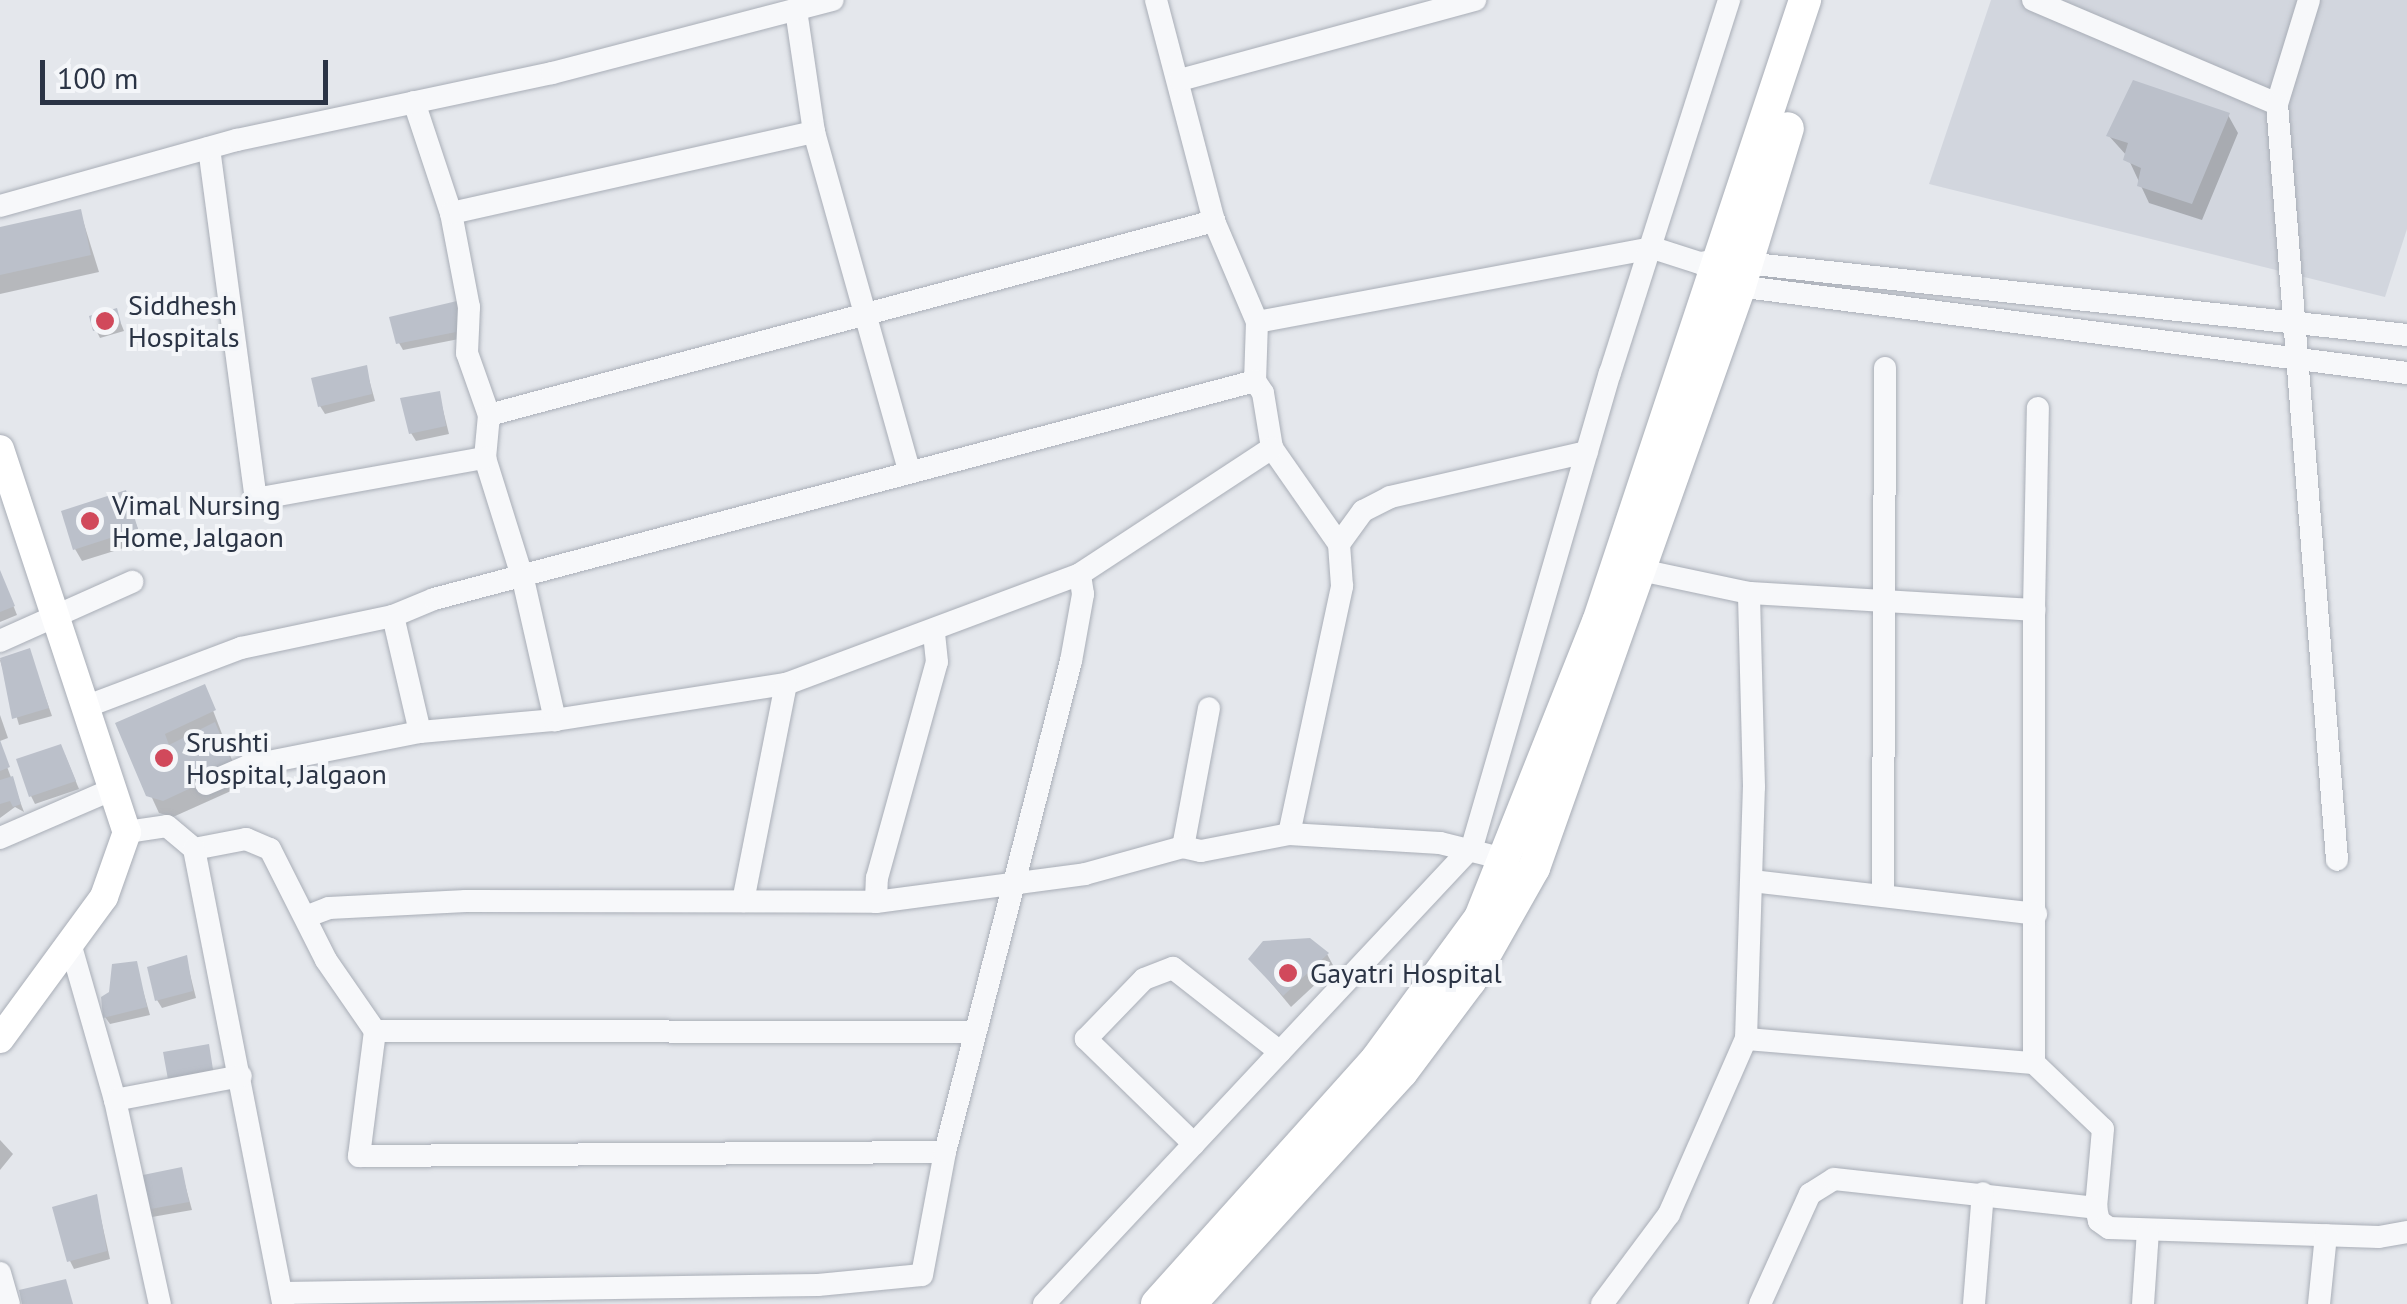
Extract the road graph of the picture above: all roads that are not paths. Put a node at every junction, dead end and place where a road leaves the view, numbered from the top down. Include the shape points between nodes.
1 (833, 0) edge
2 (1156, 0) edge
3 (1475, 0) edge
4 (1729, 0) edge
5 (1805, 0) edge
6 (1829, 0) edge
7 (2033, 0) edge
8 (2310, 0) edge
9 (1391, 8) edge
10 (796, 10) junction
11 (1180, 80) junction
12 (414, 102) junction
13 (2277, 104) junction
14 (814, 132) junction
15 (209, 148) junction
16 (0, 206) edge
17 (451, 212) junction
18 (1214, 222) junction
19 (1653, 248) junction
20 (1723, 272) junction
21 (865, 314) junction
22 (2294, 321) junction
23 (1257, 322) junction
24 (2407, 335) edge
25 (2296, 362) junction
26 (1885, 368) dead end
27 (2407, 373) edge
28 (1255, 381) junction
29 (2038, 408) dead end
30 (489, 414) junction
31 (1272, 448) junction
32 (0, 451) edge
33 (1587, 452) junction
34 (485, 458) junction
35 (910, 470) junction
36 (1339, 544) junction
37 (1640, 570) junction
38 (1080, 574) junction
39 (523, 579) junction
40 (132, 582) dead end
41 (1750, 593) junction
42 (1887, 601) junction
43 (2034, 610) junction
44 (393, 616) junction
45 (56, 618) junction
46 (934, 633) junction
47 (0, 641) edge
48 (786, 684) junction
49 (86, 706) junction
50 (1210, 708) dead end
51 (556, 720) junction
52 (420, 732) junction
53 (206, 784) dead end
54 (113, 789) junction
55 (127, 832) junction
56 (1290, 834) junction
57 (0, 838) edge
58 (1183, 847) junction
59 (1472, 847) junction
60 (194, 850) junction
61 (1508, 860) junction
62 (2337, 860) dead end
63 (1752, 881) junction
64 (1014, 886) junction
65 (1883, 892) junction
66 (743, 901) junction
67 (876, 902) junction
68 (2036, 914) junction
69 (308, 916) junction
70 (70, 942) junction
71 (375, 1031) junction
72 (974, 1032) junction
73 (0, 1039) edge
74 (1746, 1039) junction
75 (1280, 1052) junction
76 (2034, 1063) junction
77 (241, 1076) junction
78 (115, 1100) junction
79 (1194, 1144) junction
80 (945, 1152) junction
81 (1983, 1193) junction
82 (2096, 1208) junction
83 (2148, 1230) junction
84 (2407, 1232) edge
85 (2326, 1235) junction
86 (0, 1272) edge
87 (283, 1299) edge
88 (9, 1304) edge
89 (160, 1304) edge
90 (1044, 1304) edge
91 (1157, 1304) edge
92 (1190, 1304) edge
93 (1602, 1304) edge
94 (1760, 1304) edge
95 (1974, 1304) edge
96 (2143, 1304) edge
97 (2319, 1304) edge

1 - 10 street
2 - 11 street
3 - 9 street via 1430,14
4 - 19 street
5 - 20 highway
6 - 20 highway
7 - 13 street
8 - 13 street
9 - 11 street via 1294,54
10 - 12 street
10 - 14 street
11 - 18 street
12 - 15 street
12 - 17 street
13 - 22 street
14 - 17 street
14 - 21 street
15 - 16 street
15 - 34 street via 256,499
17 - 30 street via 469,307 466,354
18 - 21 street
18 - 23 street
19 - 20 street
19 - 23 street
19 - 33 street
20 - 22 street
20 - 25 street
20 - 37 highway
20 - 61 highway
21 - 30 street
21 - 35 street
22 - 24 street
22 - 25 street
23 - 28 street
25 - 27 street
25 - 62 street
26 - 42 street
28 - 31 street via 1264,393
28 - 35 street
29 - 43 street
30 - 34 street
31 - 36 street
31 - 38 street
32 - 45 main road
33 - 36 street via 1390,497 1363,511
33 - 59 street
34 - 39 street
35 - 39 street
36 - 56 street via 1342,586
37 - 41 street
37 - 92 highway via 1572,774 1493,945 1402,1072
38 - 46 street
38 - 64 street via 1083,594 1071,661
39 - 44 street
39 - 51 street
40 - 45 street
41 - 42 street
41 - 63 street
42 - 43 street
42 - 65 street
43 - 68 street
44 - 49 street via 241,648
44 - 52 street
45 - 47 street
45 - 49 main road
46 - 48 street
46 - 67 street via 936,662
48 - 51 street
48 - 66 street via 787,707
49 - 54 main road
50 - 58 street
51 - 52 street
52 - 53 street via 248,766
54 - 55 main road
54 - 57 street
55 - 60 street via 168,826
55 - 70 main road via 104,897
56 - 58 street via 1201,851
56 - 59 street
58 - 64 street
59 - 61 street
59 - 75 street
60 - 69 street via 246,839 270,849
60 - 77 street
61 - 91 highway via 1480,918 1376,1060
63 - 65 street
63 - 74 street
64 - 67 street
64 - 72 street
65 - 68 street
66 - 67 street
66 - 69 street via 466,900 329,908
68 - 76 street
69 - 71 street via 326,960
70 - 73 main road
70 - 78 street
71 - 72 street
71 - 80 street via 359,1156 370,1159
72 - 80 street
74 - 76 street
74 - 93 street via 1669,1214
75 - 79 street
75 - 79 street via 1173,968 1144,979 1086,1039
76 - 82 street via 2103,1129
77 - 78 street
77 - 87 street
78 - 89 street
79 - 90 street
80 - 87 street via 922,1275 818,1284
81 - 82 street
81 - 94 street via 1822,1183 1810,1194
81 - 95 street
82 - 83 street via 2099,1222 2109,1228
83 - 85 street
83 - 96 street
84 - 85 street
85 - 97 street
86 - 88 street

